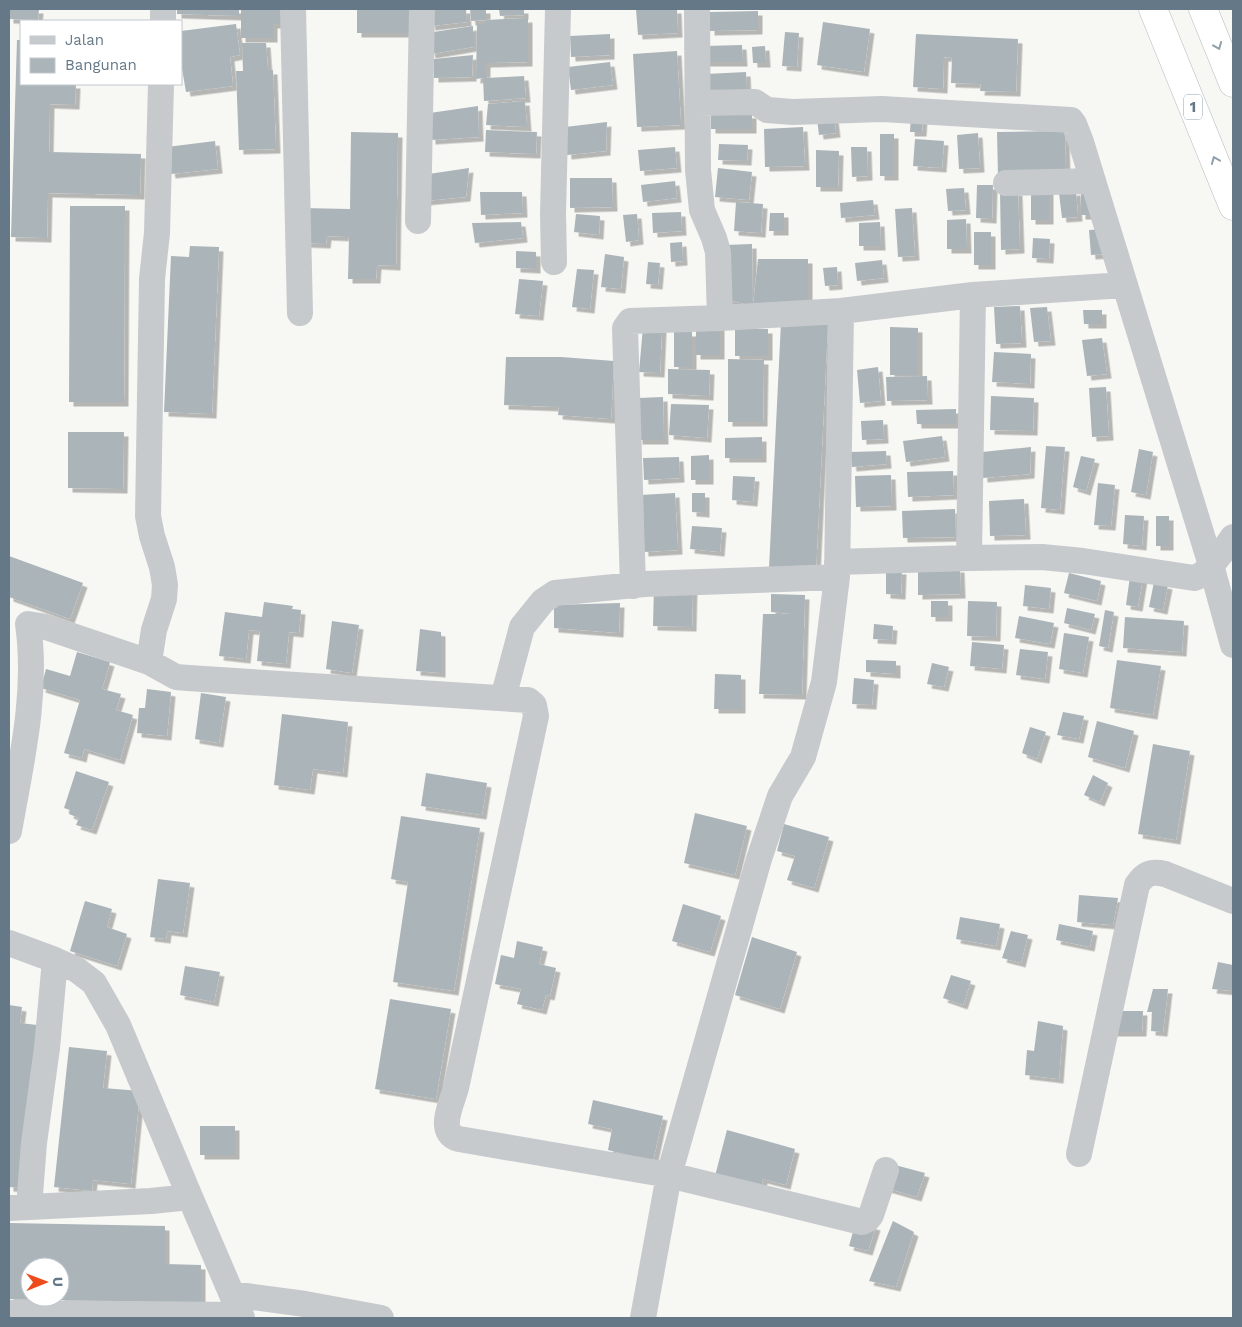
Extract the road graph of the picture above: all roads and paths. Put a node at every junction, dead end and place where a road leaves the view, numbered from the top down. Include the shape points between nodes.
1 (293, 9) edge
2 (422, 9) edge
3 (558, 9) edge
4 (697, 9) edge
5 (1153, 9) edge
6 (1203, 9) edge
7 (1233, 83) edge
8 (162, 85) edge
9 (698, 102) junction
10 (1093, 181) junction
11 (1006, 183) dead end
12 (1233, 206) edge
13 (418, 221) dead end
14 (554, 262) dead end
15 (1124, 285) junction
16 (973, 295) junction
17 (841, 311) junction
18 (300, 313) dead end
19 (720, 318) junction
20 (1233, 537) edge
21 (969, 558) junction
22 (1211, 565) junction
23 (837, 570) junction
24 (633, 586) junction
25 (19, 621) edge
26 (1233, 645) edge
27 (149, 662) junction
28 (503, 698) junction
29 (9, 831) edge
30 (1233, 901) edge
31 (9, 943) edge
32 (55, 960) junction
33 (1079, 1154) dead end
34 (886, 1170) dead end
35 (669, 1175) junction
36 (190, 1197) junction
37 (19, 1208) edge
38 (238, 1309) edge
39 (9, 1313) edge
40 (381, 1318) edge
41 (644, 1318) edge

1 - 18 street
2 - 13 street
3 - 14 street
4 - 9 street
12 -> 5 highway, 1
6 -> 7 highway
8 - 27 street via 157,234 152,279 148,516 162,567 164,599 154,630
9 - 10 street via 755,102 767,110 793,112 882,109 1067,119 1074,124
9 - 19 street via 699,193 718,252
10 - 11 street
10 - 15 street
15 - 16 street
15 - 22 street
16 - 17 street
16 - 21 street
17 - 19 street
17 - 23 street
19 - 24 street via 630,321 625,328
20 - 22 street
21 - 22 street via 1042,557 1189,578 1199,577
21 - 23 street
22 - 26 street
23 - 24 street
23 - 35 street via 824,682 804,757 780,796
24 - 28 street via 555,593 543,602 522,627
25 - 27 street
25 - 29 street via 31,645 29,712
27 - 28 street via 176,677
28 - 35 street via 528,700 534,705 536,716 446,1129 454,1138
30 - 33 street via 1165,874 1154,872 1144,875 1138,885
31 - 32 street
32 - 36 street via 77,970 94,983 118,1025
32 - 37 street via 34,1143
34 - 35 street via 871,1215 862,1222
35 - 41 street
36 - 37 street
36 - 38 street
38 - 39 street
38 - 40 street via 305,1304

